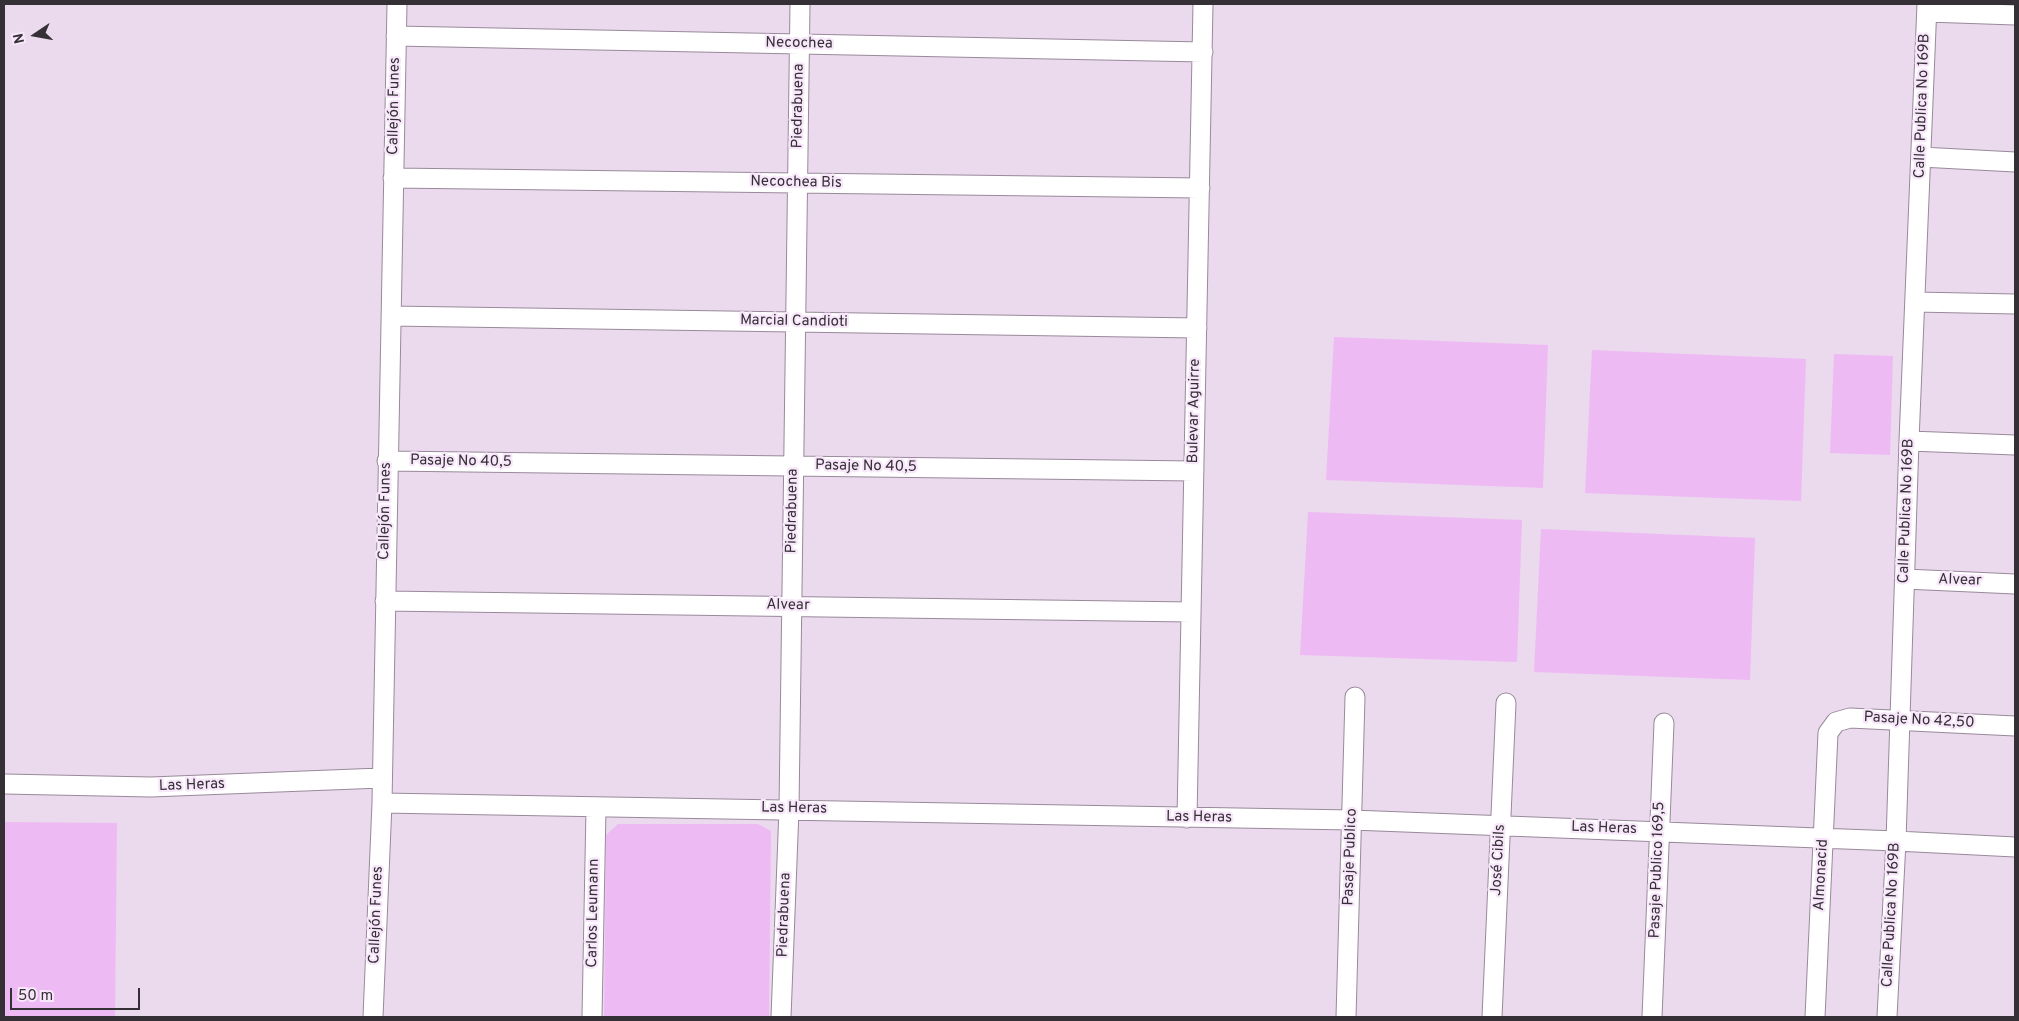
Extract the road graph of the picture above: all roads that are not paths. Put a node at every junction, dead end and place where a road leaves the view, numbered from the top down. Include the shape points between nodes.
1 (397, 4) edge
2 (800, 4) edge
3 (1204, 4) edge
4 (1927, 8) edge
5 (2015, 15) edge
6 (396, 36) junction
7 (800, 44) junction
8 (1202, 52) junction
9 (1921, 157) junction
10 (2015, 162) edge
11 (393, 178) junction
12 (798, 183) junction
13 (1200, 188) junction
14 (1915, 302) junction
15 (2015, 304) edge
16 (390, 316) junction
17 (796, 322) junction
18 (1196, 328) junction
19 (1909, 441) junction
20 (2015, 445) edge
21 (387, 461) junction
22 (793, 466) junction
23 (1194, 471) junction
24 (1904, 579) junction
25 (2015, 584) edge
26 (385, 601) junction
27 (792, 606) junction
28 (1191, 612) junction
29 (1355, 697) dead end
30 (1506, 703) dead end
31 (1900, 721) junction
32 (1664, 723) dead end
33 (2015, 726) edge
34 (1828, 733) joint
35 (381, 778) junction
36 (4, 784) edge
37 (382, 803) junction
38 (596, 808) junction
39 (789, 809) junction
40 (1187, 818) junction
41 (1352, 820) junction
42 (1500, 826) junction
43 (1659, 832) junction
44 (1824, 838) junction
45 (1896, 841) junction
46 (2015, 847) edge
47 (373, 1017) edge
48 (592, 1017) edge
49 (781, 1017) edge
50 (1346, 1017) edge
51 (1492, 1017) edge
52 (1652, 1017) edge
53 (1815, 1017) edge
54 (1887, 1017) edge

1 - 6 street, Callejón Funes
2 - 7 street, Piedrabuena
3 - 8 street, Bulevar Aguirre
4 - 5 street
4 - 9 street, Calle Publica No 169B
6 - 7 street, Necochea
6 - 11 street, Callejón Funes
7 - 8 street, Necochea
7 - 12 street, Piedrabuena
8 - 13 street, Bulevar Aguirre
9 - 10 street
9 - 14 street, Calle Publica No 169B
11 - 12 street, Necochea Bis
11 - 16 street, Callejón Funes
12 - 13 street, Necochea Bis
12 - 17 street, Piedrabuena
13 - 18 street, Bulevar Aguirre
14 - 15 street
14 - 19 street, Calle Publica No 169B
16 - 17 street, Marcial Candioti
16 - 21 street, Callejón Funes
17 - 18 street, Marcial Candioti
17 - 22 street, Piedrabuena
18 - 23 street, Bulevar Aguirre
19 - 20 street
19 - 24 street, Calle Publica No 169B
21 - 22 street, Pasaje No 40,5
21 - 26 street, Callejón Funes
22 - 23 street, Pasaje No 40,5
22 - 27 street, Piedrabuena
23 - 28 street, Bulevar Aguirre
24 - 25 street, Alvear
24 - 31 street, Calle Publica No 169B
26 - 27 street, Alvear
26 - 35 street, Callejón Funes
27 - 28 street, Alvear
27 - 39 street, Piedrabuena
28 - 40 street, Bulevar Aguirre
29 - 41 street, Pasaje Publico
30 - 42 street, José Cibils
31 - 33 street, Pasaje No 42,50
31 - 34 street, Pasaje No 42,50 via 1850,718 1836,722
31 - 45 street, Calle Publica No 169B
32 - 43 street, Pasaje Publico 169,5
34 - 44 street, Almonacid
35 - 36 street, Las Heras via 151,788
35 - 37 street, Callejón Funes
37 - 38 street, Las Heras
37 - 47 street, Callejón Funes
38 - 39 street, Las Heras
38 - 48 street, Carlos Leumann
39 - 40 street, Las Heras
39 - 49 street, Piedrabuena
40 - 41 street, Las Heras
41 - 42 street, Las Heras
41 - 50 street, Pasaje Publico
42 - 43 street, Las Heras
42 - 51 street, José Cibils
43 - 44 street, Las Heras
43 - 52 street, Pasaje Publico 169,5
44 - 45 street, Las Heras
44 - 53 street, Almonacid
45 - 46 street, Las Heras
45 - 54 street, Calle Publica No 169B

